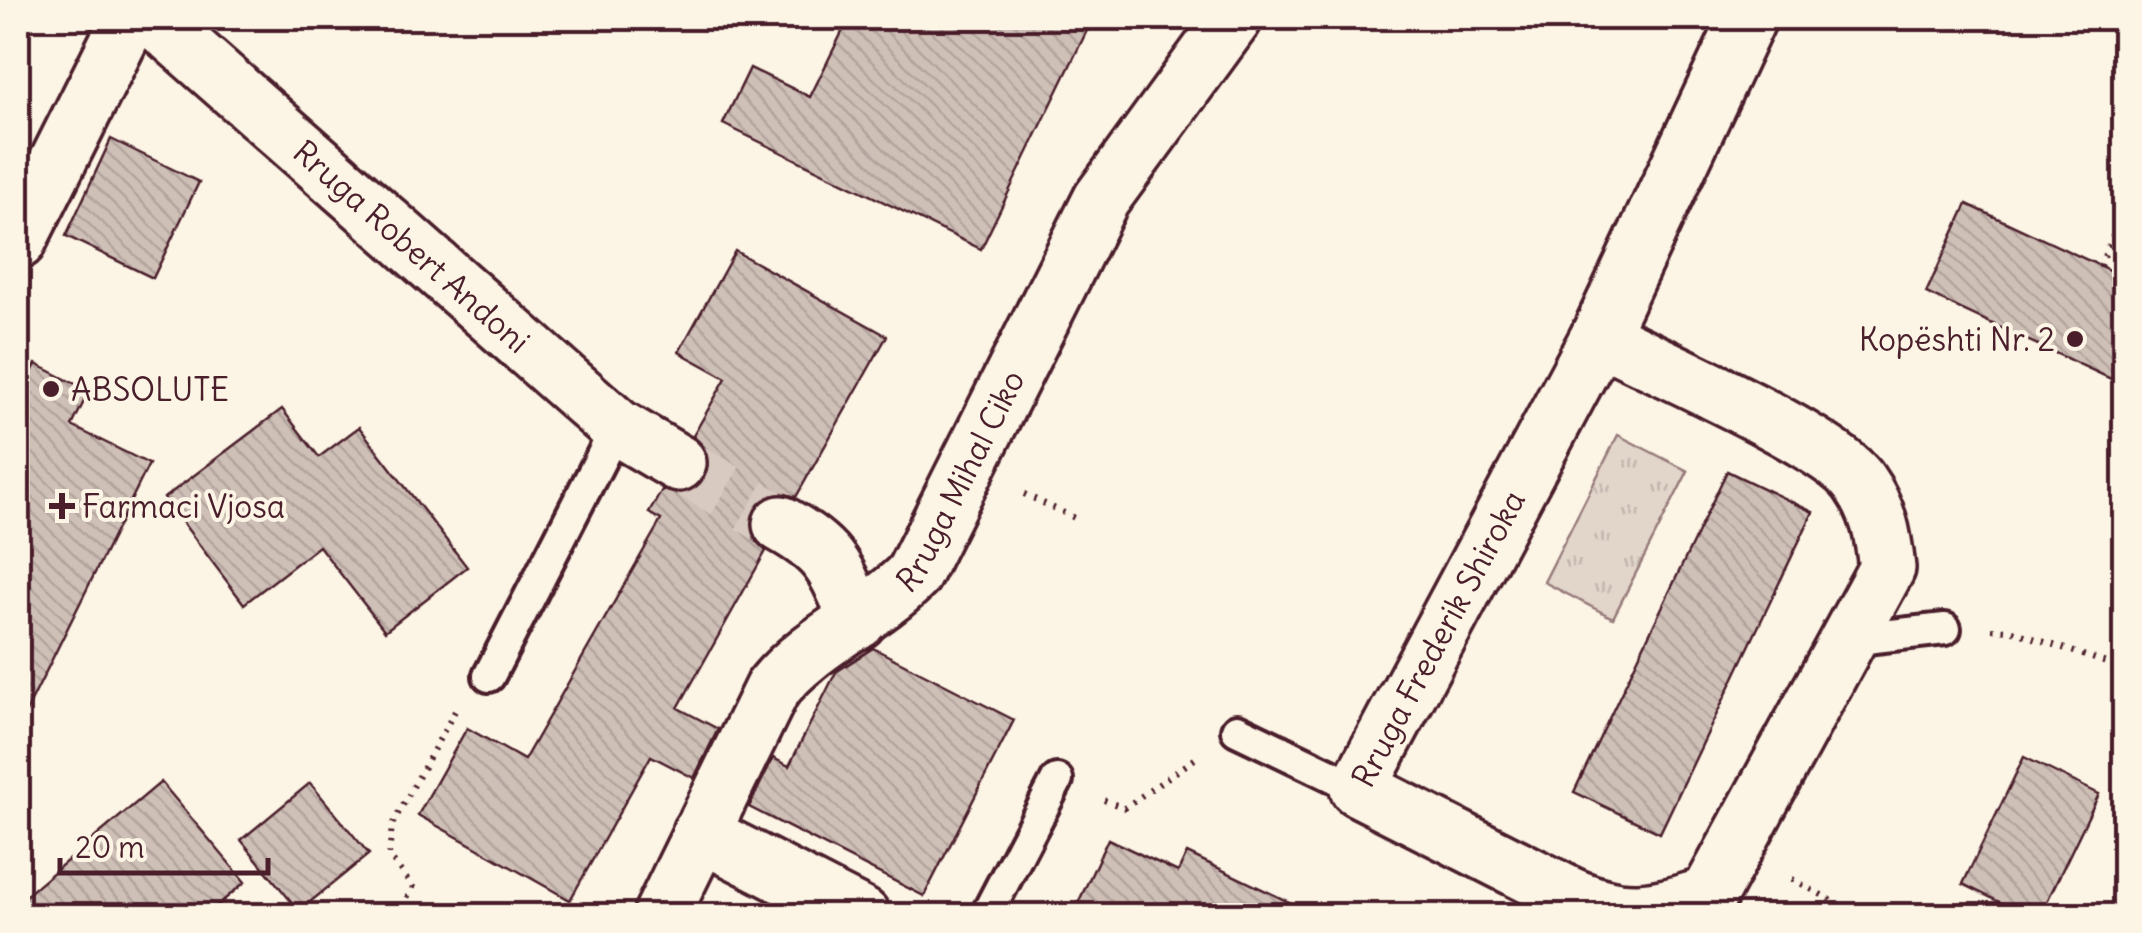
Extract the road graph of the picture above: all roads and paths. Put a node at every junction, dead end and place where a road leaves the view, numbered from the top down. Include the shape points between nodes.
1 (130, 18) edge
2 (153, 18) edge
3 (1234, 18) edge
4 (1748, 18) edge
5 (2124, 208) edge
6 (18, 242) edge
7 (2100, 266) dead end
8 (1599, 336) junction
9 (617, 428) junction
10 (678, 462) tunnel mouth
11 (781, 524) tunnel mouth
12 (858, 621) junction
13 (1945, 629) joint
14 (1848, 640) junction
15 (2124, 669) edge
16 (489, 676) joint
17 (1237, 730) joint
18 (1057, 780) joint
19 (1358, 788) junction
20 (700, 833) junction
21 (1734, 849) junction
22 (1562, 905) edge
23 (397, 916) edge
24 (661, 916) edge
25 (862, 916) edge
26 (986, 916) edge
27 (1862, 916) edge

1 - 6 street
2 - 9 street, Rruga Robert Andoni
3 - 12 street, Rruga Mihal Ciko via 1101,200 913,575
4 - 8 street, Rruga Frederik Shiroka
5 - 7 path
8 - 14 street, Rruga Frederik Shiroka via 1824,450 1857,479 1882,521 1886,568
8 - 19 street, Rruga Frederik Shiroka
9 - 10 street, Rruga Robert Andoni
9 - 16 lane
11 - 12 street via 820,546
12 - 20 street, Rruga Mihal Ciko via 794,662 772,689
13 - 14 lane
13 - 15 path via 2010,630
14 - 21 street, Rruga Frederik Shiroka
16 - 23 path via 452,714 392,825 389,856 413,887
17 - 18 path via 1124,808
17 - 19 lane
18 - 26 lane
19 - 22 street, Rruga Frederik Shiroka
20 - 24 street, Rruga Mihal Ciko
20 - 25 street
21 - 22 street, Rruga Frederik Shiroka via 1709,895 1649,914
21 - 27 path

